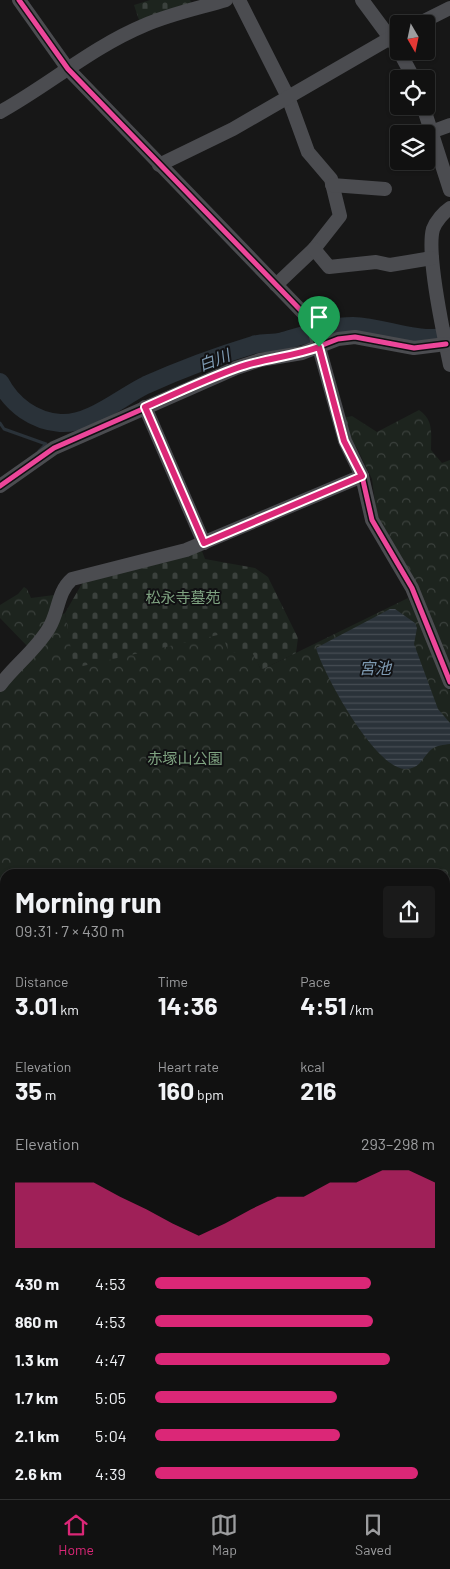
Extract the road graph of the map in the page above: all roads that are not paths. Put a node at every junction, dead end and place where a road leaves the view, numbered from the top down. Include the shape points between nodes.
1 (19, 0) edge
2 (226, 0) edge
3 (239, 0) edge
4 (362, 0) edge
5 (450, 8) edge
6 (435, 16) edge
7 (390, 30) edge
8 (390, 38) edge
9 (68, 69) junction
10 (288, 97) junction
11 (0, 112) edge
12 (450, 125) edge
13 (435, 131) edge
14 (435, 144) edge
15 (159, 165) junction
16 (332, 185) junction
17 (386, 189) dead end
18 (450, 190) edge
19 (450, 208) edge
20 (314, 249) junction
21 (432, 258) junction
22 (276, 285) junction
23 (446, 344) junction
24 (318, 345) junction
25 (450, 365) edge
26 (145, 407) junction
27 (362, 476) junction
28 (0, 486) edge
29 (204, 543) junction
30 (450, 682) edge
31 (0, 685) edge

1 - 9 street
2 - 9 street via 145,24
3 - 10 street
4 - 7 street
5 - 6 street
8 - 10 street
9 - 11 street
9 - 15 street
10 - 15 street via 233,129
10 - 16 street via 308,152 327,171
12 - 13 street
14 - 18 street
15 - 22 street
16 - 17 street
16 - 20 street via 340,216
19 - 21 street via 434,228
20 - 21 street via 329,267 376,262 390,266
20 - 22 street
21 - 23 street
22 - 24 street via 312,322
23 - 24 street via 414,348 356,337
23 - 25 street
24 - 26 street via 302,353 236,368
24 - 27 street via 344,441
26 - 28 street via 54,448
26 - 29 street
27 - 29 street
27 - 30 street via 372,520 412,588
29 - 31 street via 72,579 62,590 56,616 49,629

